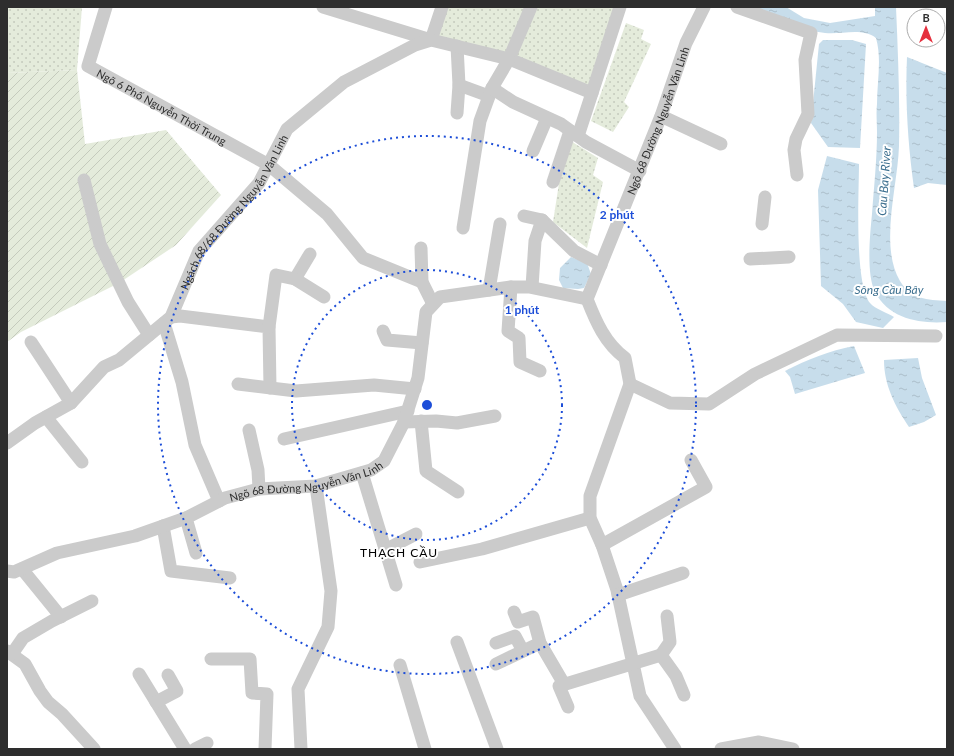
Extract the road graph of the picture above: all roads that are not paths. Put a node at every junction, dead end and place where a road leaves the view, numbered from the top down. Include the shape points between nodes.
1 (106, 7) edge
2 (323, 7) edge
3 (442, 7) edge
4 (531, 7) edge
5 (620, 7) edge
6 (704, 7) edge
7 (737, 7) edge
8 (432, 40) junction
9 (456, 46) junction
10 (509, 58) junction
11 (459, 85) junction
12 (491, 92) junction
13 (592, 93) junction
14 (457, 113) dead end
15 (661, 116) junction
16 (547, 118) junction
17 (574, 133) junction
18 (721, 144) dead end
19 (533, 151) dead end
20 (269, 165) junction
21 (640, 171) junction
22 (797, 175) dead end
23 (84, 180) dead end
24 (553, 182) dead end
25 (765, 197) dead end
26 (524, 216) dead end
27 (542, 220) junction
28 (500, 224) dead end
29 (762, 224) dead end
30 (464, 228) dead end
31 (421, 248) dead end
32 (310, 254) dead end
33 (789, 257) dead end
34 (750, 259) dead end
35 (601, 265) junction
36 (295, 279) junction
37 (422, 282) junction
38 (511, 287) junction
39 (532, 287) junction
40 (489, 290) junction
41 (324, 297) dead end
42 (587, 299) junction
43 (433, 304) junction
44 (168, 320) junction
45 (269, 326) junction
46 (383, 331) dead end
47 (149, 335) junction
48 (936, 336) dead end
49 (31, 342) dead end
50 (422, 343) junction
51 (540, 371) dead end
52 (238, 384) dead end
53 (630, 384) junction
54 (270, 388) junction
55 (415, 388) junction
56 (71, 403) junction
57 (406, 416) junction
58 (495, 416) dead end
59 (46, 417) junction
60 (421, 421) junction
61 (250, 430) dead end
62 (284, 439) dead end
63 (7, 443) edge
64 (691, 460) dead end
65 (82, 462) dead end
66 (362, 472) junction
67 (316, 486) junction
68 (258, 489) junction
69 (458, 492) dead end
70 (219, 501) junction
71 (186, 518) junction
72 (590, 518) junction
73 (163, 526) junction
74 (416, 534) dead end
75 (602, 545) junction
76 (385, 550) junction
77 (196, 553) dead end
78 (420, 562) dead end
79 (22, 569) junction
80 (7, 571) edge
81 (683, 573) dead end
82 (230, 578) dead end
83 (396, 585) dead end
84 (618, 594) junction
85 (92, 601) dead end
86 (514, 612) dead end
87 (667, 616) dead end
88 (61, 617) junction
89 (456, 642) dead end
90 (496, 643) dead end
91 (540, 643) junction
92 (524, 651) junction
93 (10, 653) edge
94 (661, 655) junction
95 (211, 659) dead end
96 (634, 662) junction
97 (496, 664) dead end
98 (400, 665) dead end
99 (139, 674) dead end
100 (168, 675) dead end
101 (564, 684) junction
102 (684, 696) dead end
103 (156, 702) junction
104 (568, 707) dead end
105 (207, 743) dead end
106 (94, 749) edge
107 (185, 749) edge
108 (195, 749) edge
109 (265, 749) edge
110 (301, 749) edge
111 (425, 749) edge
112 (496, 749) edge
113 (675, 749) edge
114 (721, 749) edge
115 (793, 749) edge

1 - 20 street, Ngõ 6 Phố Nguyễn Thời Trung via 88,66
2 - 8 street
3 - 8 street
4 - 10 street
5 - 13 street
6 - 15 street, Ngõ 68 Đường Nguyễn Văn Linh via 686,43
7 - 22 street via 811,33 805,60 808,114 796,139 794,150
8 - 9 street
8 - 20 street, Ngách 68/68 Đường Nguyễn Văn Linh via 344,82 287,129
9 - 10 street
9 - 11 street
10 - 12 street
10 - 13 street
11 - 12 street
11 - 14 street
12 - 16 street
12 - 30 street via 480,121
13 - 17 street
15 - 18 street
15 - 21 street, Ngõ 68 Đường Nguyễn Văn Linh
16 - 17 street
16 - 19 street
17 - 21 street
17 - 24 street
20 - 37 street via 327,214 363,258
20 - 44 street, Ngách 68/68 Đường Nguyễn Văn Linh via 258,182 199,252
21 - 35 street, Ngõ 68 Đường Nguyễn Văn Linh
23 - 47 street via 100,244 128,302
25 - 29 street
26 - 27 street
27 - 35 street via 574,251
27 - 39 street via 535,241
28 - 40 street
31 - 37 street
32 - 36 street
33 - 34 street
35 - 42 street, Ngõ 68 Đường Nguyễn Văn Linh
36 - 41 street
36 - 45 street via 276,275
37 - 43 street
38 - 39 street
38 - 40 street
38 - 51 street via 508,331 520,338 520,362
39 - 42 street
40 - 43 street via 440,297
42 - 53 street via 598,327 615,351 625,358
43 - 50 street, Ngõ 68 Đường Nguyễn Văn Linh via 426,312
44 - 45 street via 180,316
44 - 47 street
44 - 70 street via 195,445
45 - 54 street
46 - 50 street via 387,340
47 - 56 street via 119,360 104,367
48 - 53 street via 837,335 755,374 709,404 670,403
49 - 56 street
50 - 55 street, Ngõ 68 Đường Nguyễn Văn Linh
52 - 54 street
53 - 72 street via 590,496
54 - 55 street via 296,391 374,385
55 - 57 street, Ngõ 68 Đường Nguyễn Văn Linh
56 - 59 street
57 - 60 street
57 - 62 street
57 - 66 street, Ngõ 68 Đường Nguyễn Văn Linh via 384,461 371,470
58 - 60 street via 457,423
59 - 63 street
59 - 65 street
60 - 69 street via 426,471
61 - 68 street via 258,470
64 - 75 street via 706,487
66 - 67 street, Ngõ 68 Đường Nguyễn Văn Linh
66 - 76 street
67 - 68 street, Ngõ 68 Đường Nguyễn Văn Linh
67 - 110 street via 331,591 328,627 298,689
68 - 70 street, Ngõ 68 Đường Nguyễn Văn Linh
70 - 71 street, Ngõ 68 Đường Nguyễn Văn Linh
71 - 73 street, Ngõ 68 Đường Nguyễn Văn Linh
71 - 77 street
72 - 75 street
72 - 78 street
73 - 79 street, Ngõ 68 Đường Nguyễn Văn Linh via 135,536 57,553
73 - 82 street via 172,571
74 - 76 street
75 - 84 street
76 - 83 street
79 - 80 street, Ngõ 68 Đường Nguyễn Văn Linh
79 - 88 street
81 - 84 street
84 - 96 street
85 - 88 street
86 - 91 street via 518,622 533,617
87 - 94 street via 670,642
88 - 93 street via 23,638
89 - 112 street
90 - 92 street via 515,636
91 - 92 street
91 - 101 street
92 - 97 street
93 - 106 street via 25,664 48,702
94 - 96 street
94 - 102 street via 676,676
95 - 109 street via 250,659 252,693 267,694
96 - 101 street
96 - 113 street via 640,696
98 - 111 street
99 - 103 street
100 - 103 street via 177,691
101 - 104 street via 559,686
103 - 107 street
105 - 108 street
114 - 115 street via 759,742

